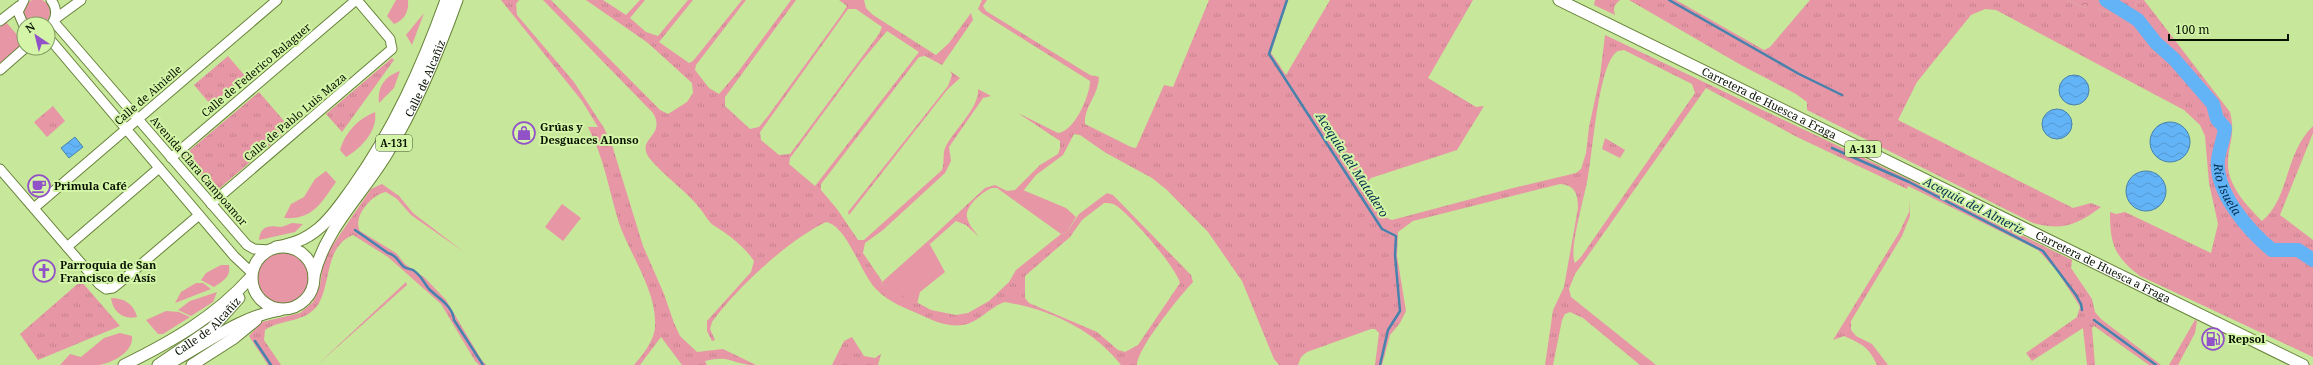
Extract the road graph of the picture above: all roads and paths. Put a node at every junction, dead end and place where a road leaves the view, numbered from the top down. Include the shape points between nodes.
1 (51, 0) edge
2 (81, 0) edge
3 (277, 0) edge
4 (357, 0) edge
5 (446, 0) edge
6 (457, 0) edge
7 (1559, 0) edge
8 (20, 3) edge
9 (19, 16) edge
10 (54, 16) edge
11 (56, 20) edge
12 (0, 21) edge
13 (56, 27) edge
14 (56, 47) edge
15 (16, 56) edge
16 (0, 70) edge
17 (138, 119) junction
18 (126, 130) junction
19 (171, 158) junction
20 (159, 168) junction
21 (0, 169) edge
22 (211, 204) junction
23 (34, 208) junction
24 (199, 215) junction
25 (67, 247) junction
26 (273, 249) junction
27 (314, 276) junction
28 (251, 277) junction
29 (282, 310) junction
30 (260, 315) junction
31 (124, 365) edge
32 (158, 365) edge
33 (166, 365) edge
34 (192, 365) edge
35 (2303, 365) edge

1 - 10 street via 56,10
2 - 11 street
3 - 17 street, Calle de Ainielle
4 - 19 street, Calle de Federico Balaguer
4 - 22 street, Calle de Pablo Luis Maza via 390,39 393,45 390,52
5 - 26 main road, Calle de Alcañiz / A-131 via 404,103 360,177 318,230 295,243
6 - 27 main road, Calle de Alcañiz / A-131 via 413,108 381,163 328,237 319,256
7 - 35 main road, Carretera de Huesca a Fraga / A-131
8 - 9 street
8 - 12 street
13 - 17 street, Avenida Clara Campoamor
14 - 18 street
15 - 16 street
17 - 18 street, Calle de Ainielle
17 - 19 street, Avenida Clara Campoamor
18 - 20 street
18 - 23 street, Calle de Ainielle
19 - 22 street, Avenida Clara Campoamor
20 - 24 street
20 - 25 street
21 - 23 street
22 - 26 street, Avenida Clara Campoamor via 249,247
23 - 25 street
24 - 25 street via 113,288 106,289 100,286
24 - 28 street
26 - 27 main road via 292,248 305,255 313,268
26 - 28 main road via 258,259
27 - 29 main road, A-131 via 308,297 296,307
28 - 29 main road via 256,295 261,301 274,309
28 - 31 main road via 228,301 204,320 169,342
28 - 32 main road, Calle de Alcañiz via 234,305 212,328
29 - 30 main road, Calle de Alcañiz / A-131
30 - 33 main road, Calle de Alcañiz / A-131 via 234,326
30 - 34 main road via 247,329

